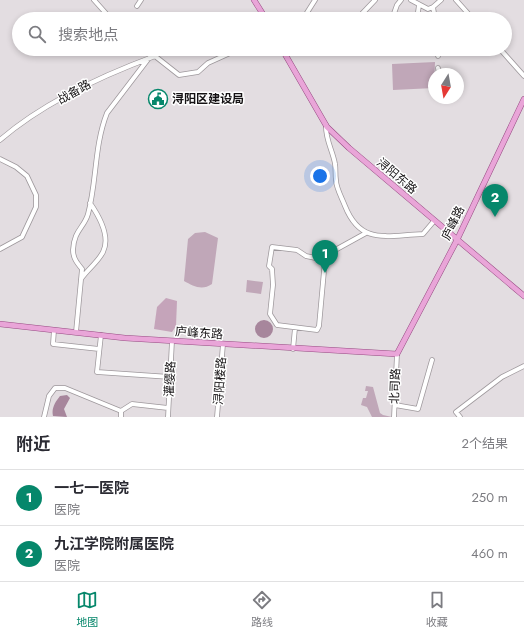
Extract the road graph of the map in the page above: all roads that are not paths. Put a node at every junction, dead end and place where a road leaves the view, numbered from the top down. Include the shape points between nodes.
1 (94, 0) edge
2 (141, 0) edge
3 (254, 0) edge
4 (315, 0) edge
5 (375, 0) edge
6 (401, 0) edge
7 (411, 0) edge
8 (441, 0) edge
9 (456, 0) edge
10 (419, 5) junction
11 (137, 6) dead end
12 (433, 7) junction
13 (105, 12) edge
14 (262, 12) edge
15 (307, 12) edge
16 (364, 12) edge
17 (394, 12) edge
18 (418, 12) edge
19 (434, 12) edge
20 (467, 12) edge
21 (155, 56) joint
22 (223, 56) edge
23 (286, 56) edge
24 (506, 56) edge
25 (149, 58) junction
26 (524, 76) edge
27 (524, 99) edge
28 (326, 125) junction
29 (0, 140) edge
30 (0, 159) edge
31 (90, 203) junction
32 (434, 221) junction
33 (366, 233) junction
34 (457, 240) junction
35 (0, 249) edge
36 (325, 260) junction
37 (81, 279) junction
38 (524, 296) edge
39 (0, 324) edge
40 (295, 328) junction
41 (54, 330) junction
42 (76, 332) junction
43 (101, 335) junction
44 (172, 341) junction
45 (223, 344) junction
46 (100, 349) junction
47 (293, 349) junction
48 (397, 354) junction
49 (432, 360) dead end
50 (524, 366) edge
51 (170, 377) junction
52 (395, 405) junction
53 (168, 408) junction
54 (121, 411) junction
55 (44, 417) edge
56 (121, 417) edge
57 (168, 417) edge
58 (217, 417) edge
59 (394, 417) edge
60 (460, 417) edge

1 - 13 street
2 - 11 street
3 - 14 main road
4 - 15 street
5 - 16 street
6 - 17 street
7 - 10 street
8 - 12 street
9 - 20 street
10 - 12 street via 428,9
10 - 18 street
12 - 19 street
21 - 22 street via 179,75 198,72 208,63
21 - 25 street, 战备路
23 - 28 main road, 浔阳东路
24 - 26 street
25 - 29 street, 战备路 via 105,75 51,105
25 - 31 street via 107,113 96,154
27 - 34 main road, 庐峰路
28 - 32 main road, 浔阳东路 via 348,148
28 - 33 street via 338,190 353,222
30 - 35 street via 27,176 36,195 36,207 22,237
31 - 37 street via 88,214 76,232 74,244 74,259 82,269
31 - 37 street via 104,229 105,244 99,258
32 - 33 street via 423,234 381,236
32 - 34 main road, 浔阳东路
33 - 36 street via 332,251
34 - 38 main road, 浔阳东路
34 - 48 main road, 庐峰路
36 - 40 street via 319,326 314,330
36 - 40 street via 306,256 296,250 272,247 269,266 272,269 273,285 270,314 276,325
37 - 42 street
39 - 41 main road, 庐峰东路
40 - 47 street
41 - 42 main road, 庐峰东路
41 - 46 street via 53,344
42 - 43 main road, 庐峰东路
43 - 44 main road, 庐峰东路
43 - 46 street
44 - 45 main road, 庐峰东路
44 - 51 street, 灌缨路
45 - 47 main road, 庐峰东路
45 - 58 street, 浔阳楼路
46 - 51 street via 97,372
47 - 48 main road, 庐峰东路
48 - 52 street, 北司路
49 - 52 street via 418,409
50 - 60 street via 511,371 456,412
51 - 53 street, 灌缨路
52 - 59 street, 北司路
53 - 54 street via 132,404
53 - 57 street, 灌缨路
54 - 55 street via 65,388 55,388 49,396
54 - 56 street

